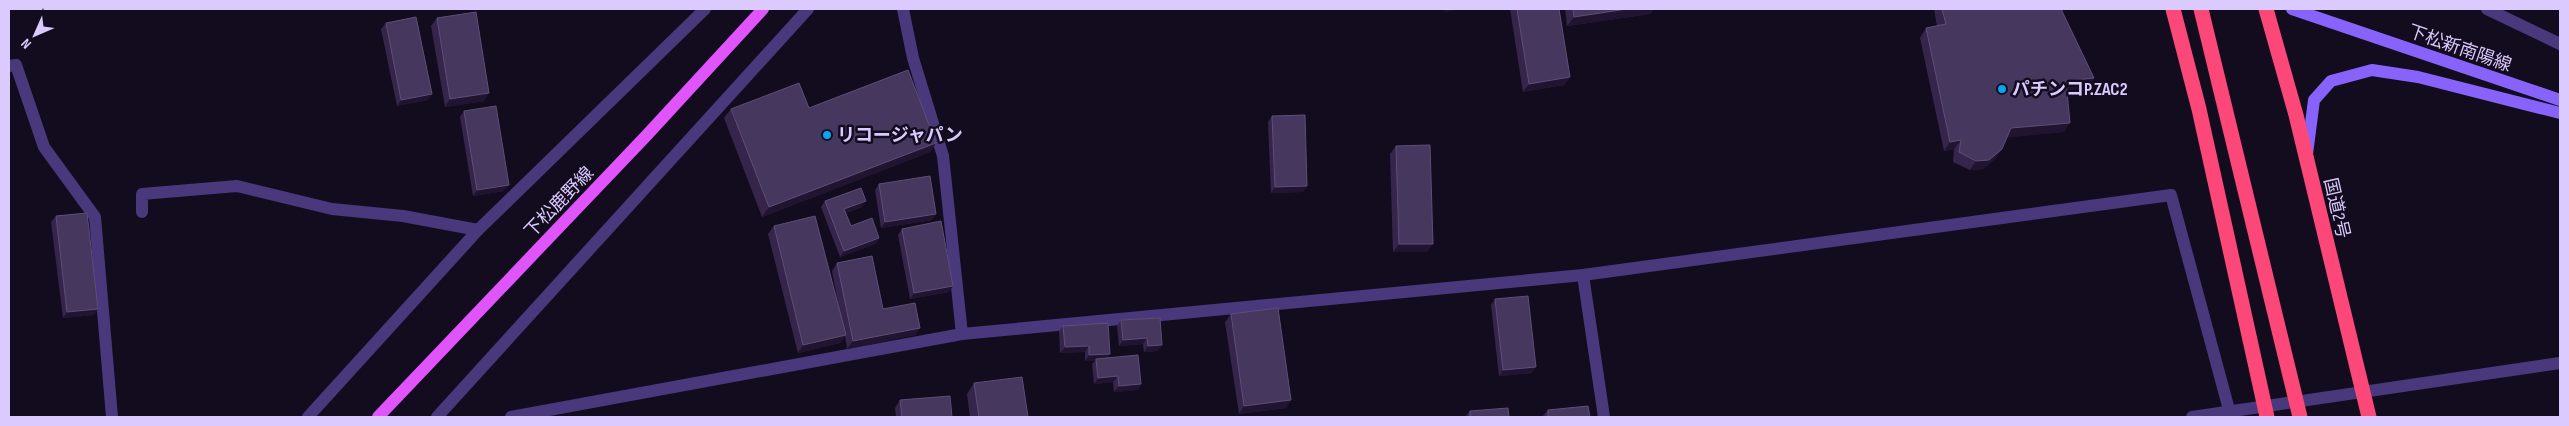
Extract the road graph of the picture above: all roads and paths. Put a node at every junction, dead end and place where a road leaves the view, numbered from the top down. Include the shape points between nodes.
1 (704, 9) edge
2 (763, 9) edge
3 (808, 9) edge
4 (903, 9) edge
5 (2173, 9) edge
6 (2201, 9) edge
7 (2266, 9) edge
8 (2292, 9) edge
9 (2487, 9) edge
10 (2560, 44) edge
11 (9, 66) edge
12 (2560, 100) edge
13 (2560, 113) edge
14 (2306, 158) junction
15 (142, 212) dead end
16 (478, 230) junction
17 (1584, 275) junction
18 (962, 334) junction
19 (2560, 363) edge
20 (2362, 393) junction
21 (2265, 413) edge
22 (2230, 415) edge
23 (112, 417) edge
24 (308, 417) edge
25 (378, 417) edge
26 (437, 417) edge
27 (511, 417) edge
28 (1604, 417) edge
29 (2192, 417) edge
30 (2300, 417) edge
31 (2369, 417) edge

1 - 16 street
2 - 25 main road, 下松鹿野線
3 - 26 street
4 - 18 street via 913,58 943,156
5 - 21 highway via 2199,109
6 - 30 highway, bridge
7 - 14 highway, 国道2号
8 - 12 main road, 下松新南陽線
9 - 10 street
11 - 23 street via 16,65 44,147 95,217
13 - 14 main road via 2418,77 2372,70 2331,82 2314,100
14 - 20 highway, 国道2号
15 - 16 street via 142,194 238,186 332,209 403,216
16 - 24 street
17 - 18 street
17 - 22 street via 2172,195
17 - 28 street
18 - 27 street
19 - 20 street
20 - 21 street
20 - 31 highway, 国道2号
21 - 22 street
22 - 29 street

